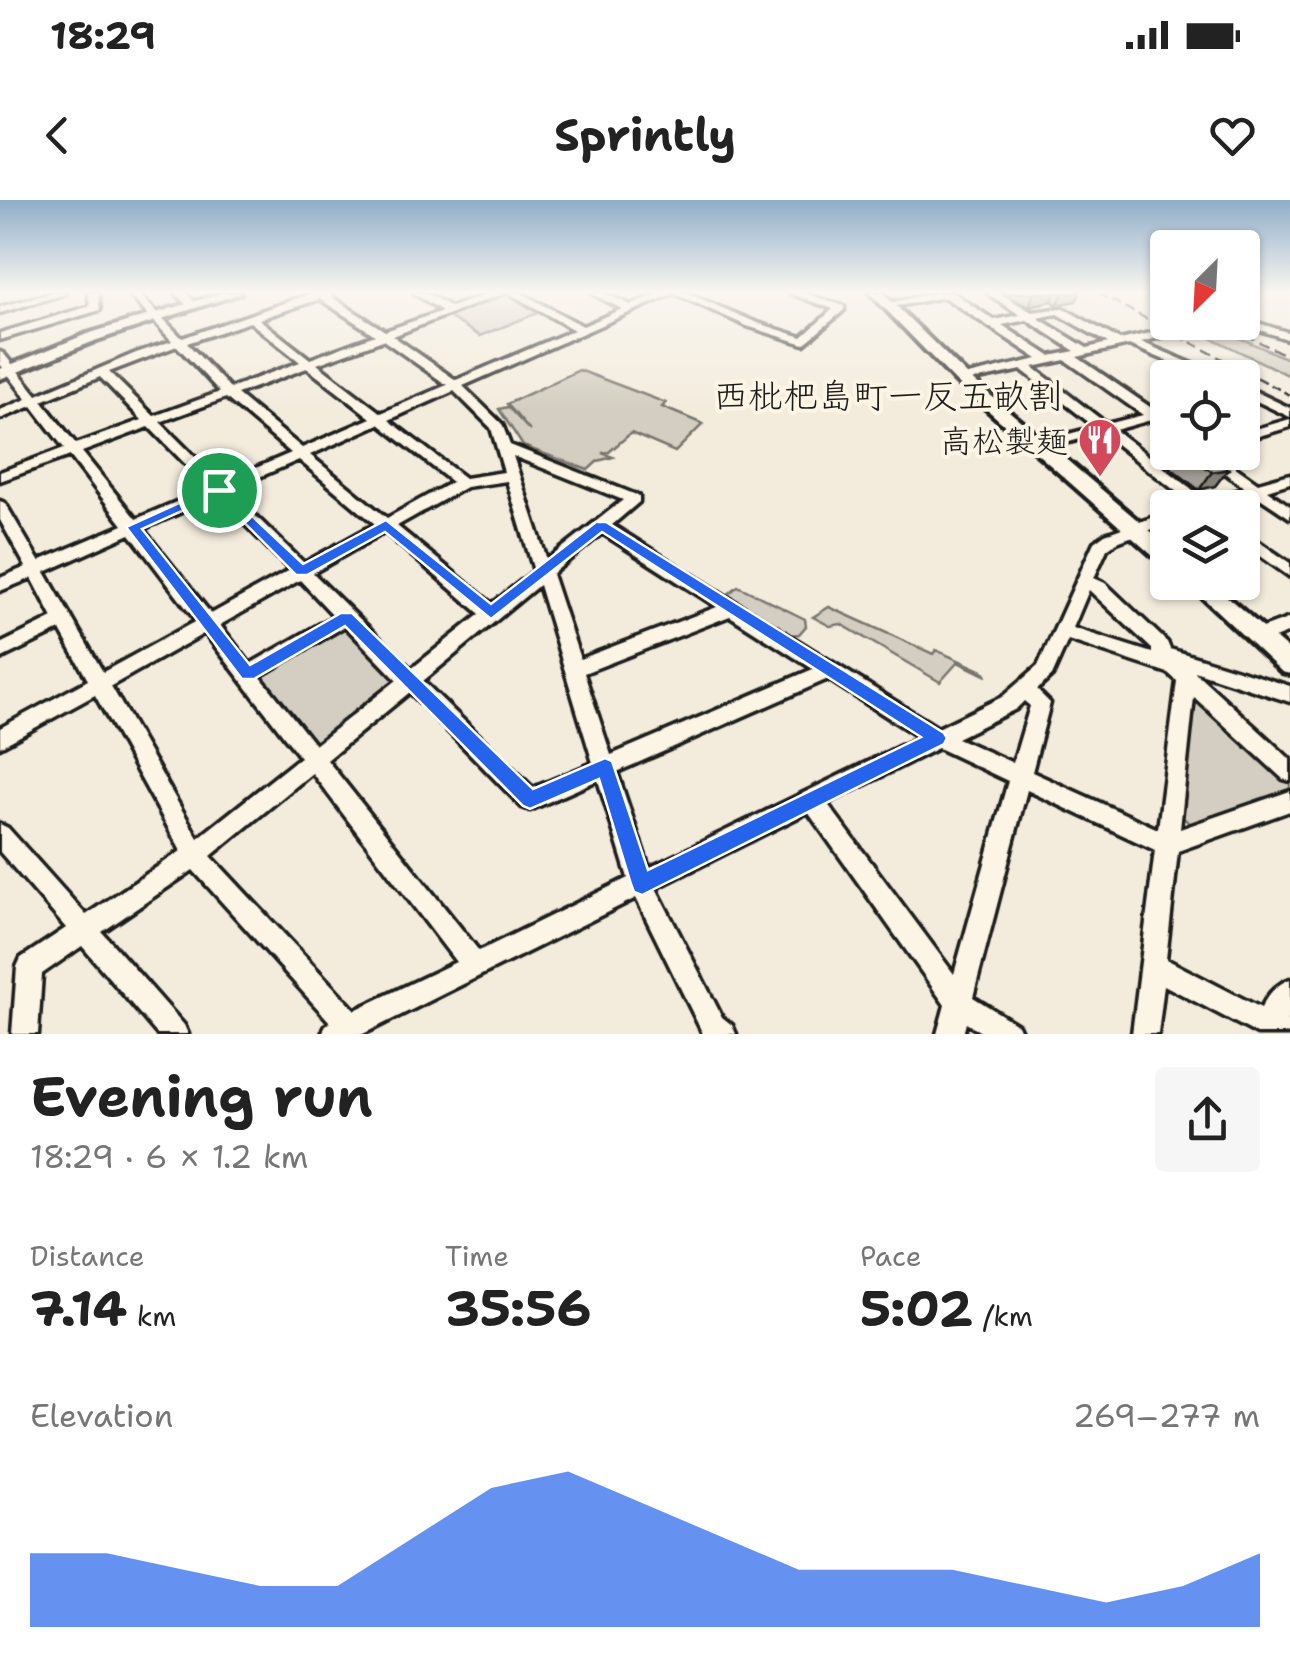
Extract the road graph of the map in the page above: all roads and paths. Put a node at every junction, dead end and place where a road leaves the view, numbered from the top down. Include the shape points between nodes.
1 (114, 332) edge
2 (168, 332) edge
3 (208, 332) edge
4 (268, 332) edge
5 (376, 332) edge
6 (393, 332) edge
7 (579, 332) edge
8 (776, 332) edge
9 (814, 332) edge
10 (915, 332) edge
11 (1004, 332) edge
12 (1054, 332) edge
13 (1102, 332) edge
14 (382, 336) junction
15 (1150, 338) edge
16 (178, 342) junction
17 (1126, 344) junction
18 (1087, 353) junction
19 (0, 356) edge
20 (1070, 356) junction
21 (1170, 360) edge
22 (1049, 361) junction
23 (309, 364) junction
24 (1024, 366) junction
25 (5, 372) edge
26 (101, 372) junction
27 (963, 380) junction
28 (453, 386) junction
29 (228, 393) junction
30 (1260, 399) edge
31 (34, 400) junction
32 (1150, 408) edge
33 (1290, 414) edge
34 (0, 415) edge
35 (1150, 416) edge
36 (380, 419) junction
37 (151, 421) junction
38 (1290, 423) edge
39 (1104, 428) junction
40 (1260, 432) edge
41 (1040, 446) junction
42 (505, 448) junction
43 (73, 450) junction
44 (301, 454) junction
45 (1229, 470) edge
46 (514, 475) junction
47 (0, 477) edge
48 (1290, 478) edge
49 (462, 483) junction
50 (1255, 489) junction
51 (219, 490) junction
52 (1181, 490) edge
53 (1252, 490) edge
54 (0, 506) edge
55 (1290, 513) edge
56 (1150, 523) edge
57 (386, 525) junction
58 (601, 525) junction
59 (133, 527) junction
60 (1134, 528) junction
61 (1150, 542) edge
62 (1260, 548) edge
63 (35, 569) junction
64 (1290, 571) edge
65 (301, 572) junction
66 (543, 572) junction
67 (1085, 581) junction
68 (0, 585) edge
69 (1216, 600) edge
70 (732, 608) junction
71 (491, 613) junction
72 (346, 617) junction
73 (64, 620) junction
74 (208, 623) junction
75 (1290, 625) edge
76 (1065, 628) junction
77 (1258, 637) junction
78 (0, 652) edge
79 (1161, 653) junction
80 (1289, 663) edge
81 (574, 669) junction
82 (830, 670) junction
83 (248, 674) junction
84 (1187, 676) junction
85 (408, 679) junction
86 (99, 683) junction
87 (1025, 691) junction
88 (1290, 694) edge
89 (0, 738) edge
90 (937, 738) junction
91 (312, 758) junction
92 (605, 767) junction
93 (1290, 772) edge
94 (1020, 776) junction
95 (812, 800) junction
96 (1290, 800) edge
97 (1167, 844) junction
98 (5, 849) edge
99 (195, 855) junction
100 (642, 884) junction
101 (83, 928) junction
102 (474, 966) junction
103 (1153, 966) junction
104 (1290, 992) edge
105 (960, 1004) junction
106 (343, 1030) edge
107 (711, 1031) edge
108 (1279, 1031) edge
109 (25, 1034) edge
110 (175, 1034) edge
111 (950, 1034) edge
112 (1009, 1034) edge
113 (1145, 1034) edge

1 - 25 main road
2 - 16 street
3 - 16 street
4 - 23 street
5 - 14 street
6 - 14 street
7 - 28 street
8 - 9 street via 804,341
10 - 27 main road
11 - 22 street
12 - 18 street
13 - 17 street
14 - 23 street
14 - 28 street
15 - 17 street
16 - 26 street
16 - 29 street
17 - 18 street
17 - 21 street
18 - 20 street
19 - 25 street
20 - 22 street
20 - 32 street
22 - 24 street
23 - 29 street
23 - 36 street
24 - 27 street
24 - 39 street
25 - 31 street
26 - 31 street
26 - 37 street
27 - 41 main road
28 - 36 street
28 - 42 street via 487,414
29 - 37 street
29 - 44 street
30 - 33 street
31 - 34 street
31 - 43 street
35 - 39 street
36 - 44 street
36 - 49 street
37 - 43 street
37 - 51 street
38 - 40 street
39 - 41 street
39 - 52 street
41 - 60 main road
42 - 46 street
42 - 58 street via 631,495
43 - 47 street
43 - 59 street
44 - 51 street
44 - 57 street
45 - 50 street
46 - 49 street
46 - 66 street
48 - 50 street
49 - 57 street
50 - 53 street
50 - 55 street
51 - 59 street
51 - 65 street
54 - 63 street
56 - 60 street
57 - 65 street
57 - 71 street
58 - 66 street
58 - 70 street
59 - 63 street
59 - 74 street
60 - 61 main road
60 - 67 street via 1106,540
62 - 64 street
63 - 68 street
63 - 73 street
65 - 72 street
65 - 74 street
66 - 71 street
66 - 81 street
67 - 76 street
67 - 79 street via 1099,586
69 - 77 main road
70 - 81 street
70 - 82 street
71 - 85 street
72 - 83 street
72 - 85 street
73 - 78 street
73 - 86 street
74 - 83 street
74 - 86 street
75 - 77 street
76 - 79 street
76 - 84 street
76 - 87 street via 1045,671
77 - 80 main road
79 - 88 street
81 - 92 street
82 - 90 street
82 - 92 street
83 - 91 street
84 - 93 street
84 - 97 street
85 - 91 street
85 - 92 street via 530,800
86 - 89 street
86 - 99 street
87 - 90 street
87 - 94 street via 1040,703
90 - 94 street
90 - 95 street
91 - 99 street
91 - 102 street
92 - 100 street
94 - 97 street
94 - 105 street
95 - 100 street
95 - 105 street
96 - 97 street
97 - 103 street
98 - 101 street
99 - 101 street
99 - 106 street
100 - 102 street
100 - 107 street
101 - 109 street via 30,966
101 - 110 street
102 - 106 street
103 - 108 street
103 - 113 street
104 - 108 street via 1274,1008
105 - 111 street
105 - 112 street

